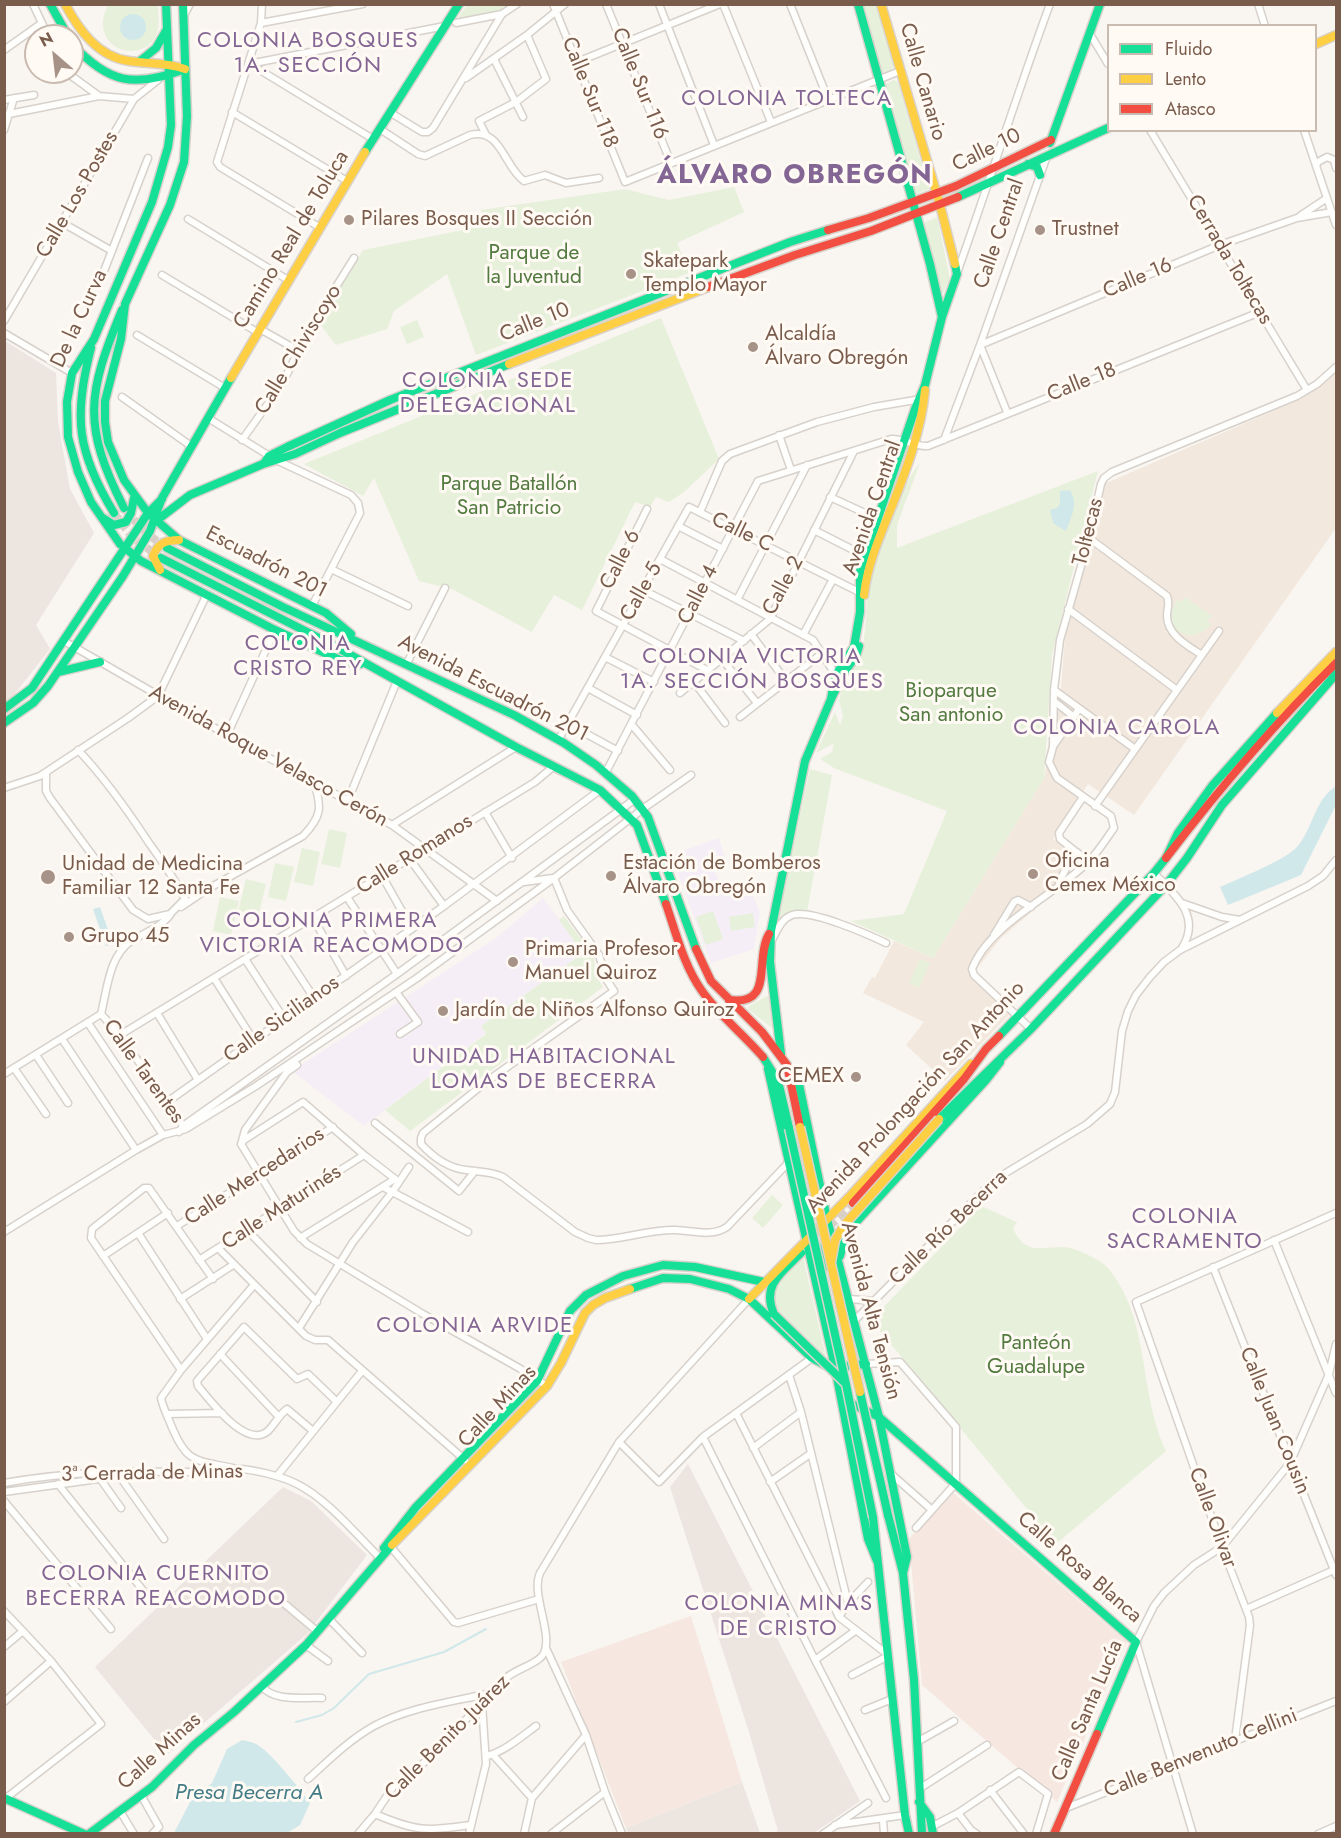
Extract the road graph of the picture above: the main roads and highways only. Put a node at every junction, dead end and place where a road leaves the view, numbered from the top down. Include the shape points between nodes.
1 (50, 4) edge
2 (65, 4) edge
3 (166, 4) edge
4 (183, 4) edge
5 (459, 4) edge
6 (858, 4) edge
7 (881, 4) edge
8 (1100, 4) edge
9 (61, 24) edge
10 (167, 29) junction
11 (1336, 35) edge
12 (1317, 44) edge
13 (84, 58) edge
14 (140, 61) junction
15 (170, 62) junction
16 (185, 69) junction
17 (166, 77) junction
18 (1107, 128) edge
19 (1051, 140) junction
20 (1047, 155) junction
21 (1028, 164) junction
22 (1040, 175) road end
23 (937, 194) junction
24 (913, 203) junction
25 (940, 205) junction
26 (916, 214) junction
27 (957, 274) joint
28 (125, 302) junction
29 (942, 316) junction
30 (94, 339) junction
31 (922, 399) junction
32 (273, 458) junction
33 (134, 498) junction
34 (162, 498) junction
35 (124, 508) tunnel mouth
36 (114, 513) tunnel mouth
37 (148, 513) junction
38 (100, 516) junction
39 (156, 521) junction
40 (179, 540) junction
41 (167, 548) tunnel mouth
42 (125, 549) junction
43 (135, 556) junction
44 (161, 558) tunnel mouth
45 (160, 570) junction
46 (358, 640) junction
47 (1336, 652) edge
48 (100, 662) road end
49 (1336, 663) edge
50 (370, 666) junction
51 (58, 672) junction
52 (1336, 674) edge
53 (838, 678) junction
54 (4, 709) edge
55 (4, 723) edge
56 (658, 844) junction
57 (646, 849) junction
58 (1166, 858) junction
59 (767, 943) junction
60 (726, 998) junction
61 (1006, 1054) junction
62 (782, 1055) junction
63 (768, 1062) junction
64 (788, 1072) junction
65 (852, 1199) junction
66 (866, 1211) junction
67 (827, 1219) junction
68 (806, 1240) junction
69 (801, 1252) tunnel mouth
70 (835, 1261) junction
71 (764, 1282) junction
72 (749, 1299) junction
73 (850, 1299) junction
74 (568, 1317) junction
75 (856, 1322) junction
76 (579, 1325) junction
77 (827, 1334) junction
78 (866, 1364) junction
79 (835, 1367) junction
80 (846, 1384) junction
81 (842, 1399) junction
82 (879, 1417) junction
83 (466, 1462) junction
84 (877, 1561) junction
85 (903, 1573) junction
86 (1136, 1642) joint
87 (5, 1798) edge
88 (920, 1802) junction
89 (933, 1830) edge
90 (84, 1833) edge
91 (89, 1833) edge
92 (908, 1833) edge
93 (922, 1833) edge
94 (1054, 1833) edge

1 - 9 main road
2 - 14 main road via 84,33 104,52 122,60
3 - 10 main road, De la Curva
4 - 16 main road, De la Curva
5 - 34 main road, Camino Real de Toluca via 319,227
6 - 24 main road, Calle Canario
7 - 23 main road, Calle Canario
8 - 19 main road, Calle Central
10 - 14 main road via 156,48
10 - 15 main road, De la Curva
11 - 12 main road
13 - 17 main road via 117,78 138,82
14 - 15 main road
15 - 16 main road
15 - 17 main road, De la Curva
16 - 17 main road
16 - 28 main road, De la Curva via 187,112 182,171
17 - 30 main road, De la Curva via 170,136 163,170
18 - 20 main road, Calle 10
19 - 20 main road, Calle Central
19 - 23 main road, Calle 10
20 - 21 main road, Calle 10
21 - 22 main road via 1037,167
21 - 25 main road, Calle 10
23 - 24 main road, Calle 10
23 - 25 main road, Calle Canario
24 - 26 main road, Calle Canario
24 - 32 main road, Calle 10 via 790,242 390,400
25 - 26 main road, Calle 10
25 - 27 main road, Calle Canario
26 - 29 main road, Calle Canario
26 - 32 main road, Calle 10 via 690,294 483,374 295,454
27 - 29 main road, Avenida Central
28 - 33 main road, De la Curva via 121,342 108,382 105,424 109,446
28 - 35 main road via 98,369 93,424 102,464
29 - 31 main road, Avenida Central
30 - 36 main road via 84,372 78,417 85,457
30 - 38 main road, De la Curva via 72,373 67,402 68,437 78,472
31 - 53 main road, Avenida Central via 904,440 860,571 860,612 854,647
31 - 53 main road, Avenida Central via 914,445 867,573 859,648
32 - 39 main road via 190,495
33 - 37 main road, De la Curva
33 - 38 main road via 129,518 123,524 114,525
34 - 37 main road, Camino Real de Toluca
34 - 39 main road, Camino Real de Toluca
37 - 39 main road, De la Curva
37 - 42 main road, Camino Real de Toluca
38 - 42 main road, De la Curva
39 - 40 main road, Escuadrón 201
39 - 43 main road, Camino Real de Toluca
40 - 45 main road via 163,541 156,547 153,556
40 - 46 main road, Escuadrón 201 via 326,613
41 - 46 main road, Avenida Escuadrón 201
42 - 43 main road, De la Curva
42 - 54 main road, Camino Real de Toluca via 32,688
43 - 45 main road, De la Curva
43 - 51 main road, Camino Real de Toluca
44 - 50 main road, Avenida Escuadrón 201
45 - 50 main road, De la Curva via 340,660
46 - 56 main road, Avenida Escuadrón 201 via 559,740 606,772 644,808
47 - 58 main road, Avenida Prolongación San Antonio via 1212,786 1178,833
48 - 51 main road
49 - 58 main road via 1211,799
50 - 57 main road, Avenida Escuadrón 201 via 600,790 637,825
51 - 55 main road, Camino Real de Toluca via 40,696
52 - 61 main road, Avenida Prolongación San Antonio via 1222,805 1166,885
53 - 59 main road, Avenida Central via 806,761
56 - 57 main road
56 - 60 main road, Avenida Escuadrón 201 via 699,956 711,981
57 - 63 main road, Avenida Escuadrón 201 via 687,964 700,989
58 - 65 main road, Avenida Prolongación San Antonio via 986,1049 964,1079
59 - 60 main road via 759,990 745,1000
59 - 62 main road
60 - 62 main road, Avenida Escuadrón 201
61 - 66 main road, Avenida Prolongación San Antonio
61 - 70 main road, bridge via 939,1119 844,1225 835,1240
62 - 64 main road, Avenida Escuadrón 201
63 - 68 main road, Avenida Alta Tensión
63 - 80 main road, Avenida Alta Tensión, bridge via 778,1081
64 - 67 main road, Avenida Alta Tensión via 799,1084
64 - 70 main road, Avenida Alta Tensión, bridge
65 - 66 main road via 855,1208
65 - 67 main road, Avenida Prolongación San Antonio
66 - 70 main road, Avenida Prolongación San Antonio via 847,1232
67 - 68 main road, Avenida Prolongación San Antonio
67 - 70 main road, Avenida Alta Tensión
68 - 71 main road, Avenida Prolongación San Antonio
68 - 73 main road via 824,1252 834,1284
68 - 77 main road, Avenida Alta Tensión
69 - 80 main road, bridge via 771,1286 768,1300 774,1314
70 - 73 main road, Avenida Alta Tensión
70 - 85 main road, Avenida Alta Tensión, bridge
71 - 72 main road, Avenida Prolongación San Antonio
71 - 74 main road, Calle Minas via 695,1267 663,1265 600,1287 579,1300
72 - 76 main road, Calle Minas via 729,1289 690,1279 663,1278 605,1298 585,1313
72 - 79 main road, Calle Minas via 812,1358
73 - 75 main road, Avenida Alta Tensión
74 - 76 main road
74 - 83 main road, Calle Minas via 537,1381
75 - 77 main road via 844,1335
75 - 78 main road, Avenida Alta Tensión
76 - 83 main road, Calle Minas via 547,1386
77 - 79 main road, Avenida Alta Tensión
78 - 79 main road, Calle Minas
78 - 82 main road, Avenida Alta Tensión
79 - 81 main road, Avenida Alta Tensión
80 - 84 main road, Avenida Alta Tensión, bridge via 873,1517
81 - 82 main road, Calle Rosa Blanca
81 - 84 main road, Avenida Alta Tensión via 868,1539
82 - 85 main road, Avenida Alta Tensión via 907,1557
82 - 86 main road, Calle Rosa Blanca
83 - 91 main road, Calle Minas via 416,1507 306,1645 141,1795
84 - 92 main road, Avenida Alta Tensión
85 - 88 main road, Avenida Alta Tensión via 914,1680
86 - 94 main road, Calle Santa Lucía
87 - 90 main road
88 - 89 main road, Avenida Alta Tensión
88 - 93 main road, Avenida Alta Tensión

